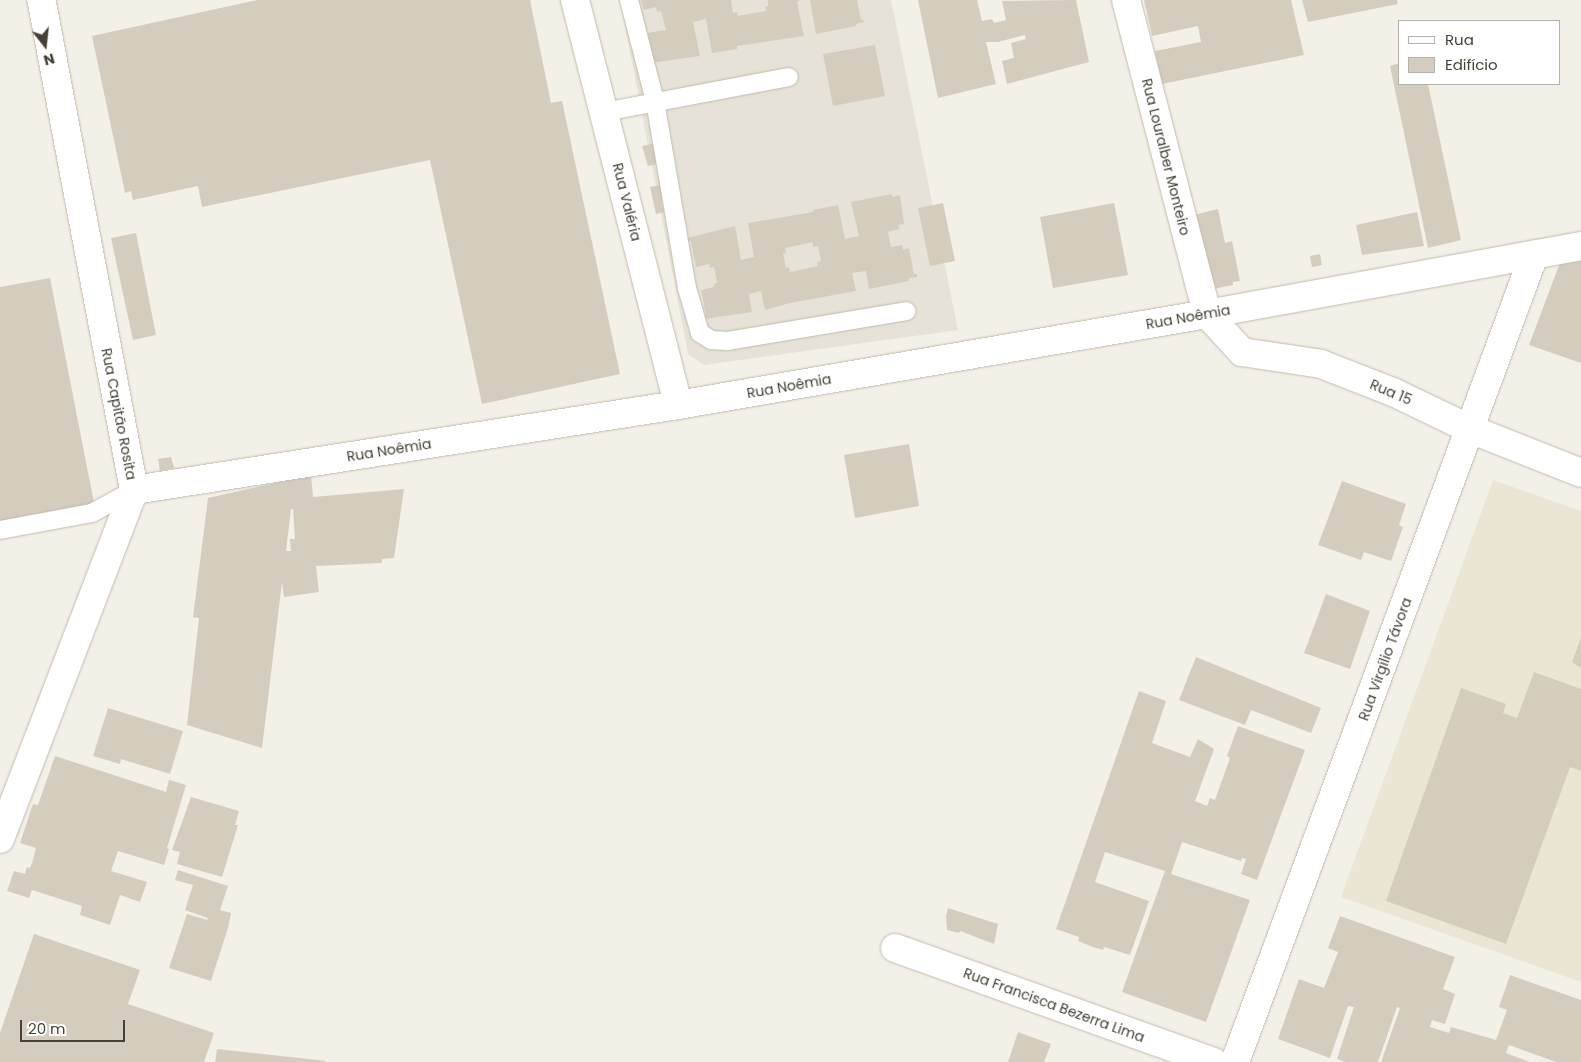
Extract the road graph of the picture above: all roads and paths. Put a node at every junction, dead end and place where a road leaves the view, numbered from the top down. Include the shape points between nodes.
1 (40, 0) edge
2 (575, 0) edge
3 (629, 0) edge
4 (1126, 0) edge
5 (789, 77) dead end
6 (655, 100) junction
7 (604, 112) junction
8 (1581, 246) edge
9 (1534, 255) junction
10 (907, 311) dead end
11 (1207, 314) junction
12 (678, 405) junction
13 (1470, 430) junction
14 (1581, 473) edge
15 (134, 490) junction
16 (0, 530) edge
17 (0, 839) edge
18 (895, 948) dead end
19 (1214, 1062) edge
20 (1235, 1062) edge

1 - 15 street, Rua Capitão Rosita
2 - 7 street, Rua Valéria
3 - 6 lane
4 - 11 street, Rua Louralber Monteiro
5 - 6 lane
6 - 7 lane
6 - 10 lane via 686,288 700,333 711,340 728,342
7 - 12 street, Rua Valéria
8 - 9 street, Rua Noêmia
9 - 11 street, Rua Noêmia
9 - 13 street, Rua Virgílio Távora
11 - 12 street, Rua Noêmia
11 - 13 street, Rua 15 via 1242,352 1321,364 1393,392
12 - 15 street, Rua Noêmia
13 - 14 street, Rua 15
13 - 20 street, Rua Virgílio Távora
15 - 16 lane, Rua Noêmia via 92,512
15 - 17 street, Rua Capitão Rosita
18 - 19 street, Rua Francisca Bezerra Lima

